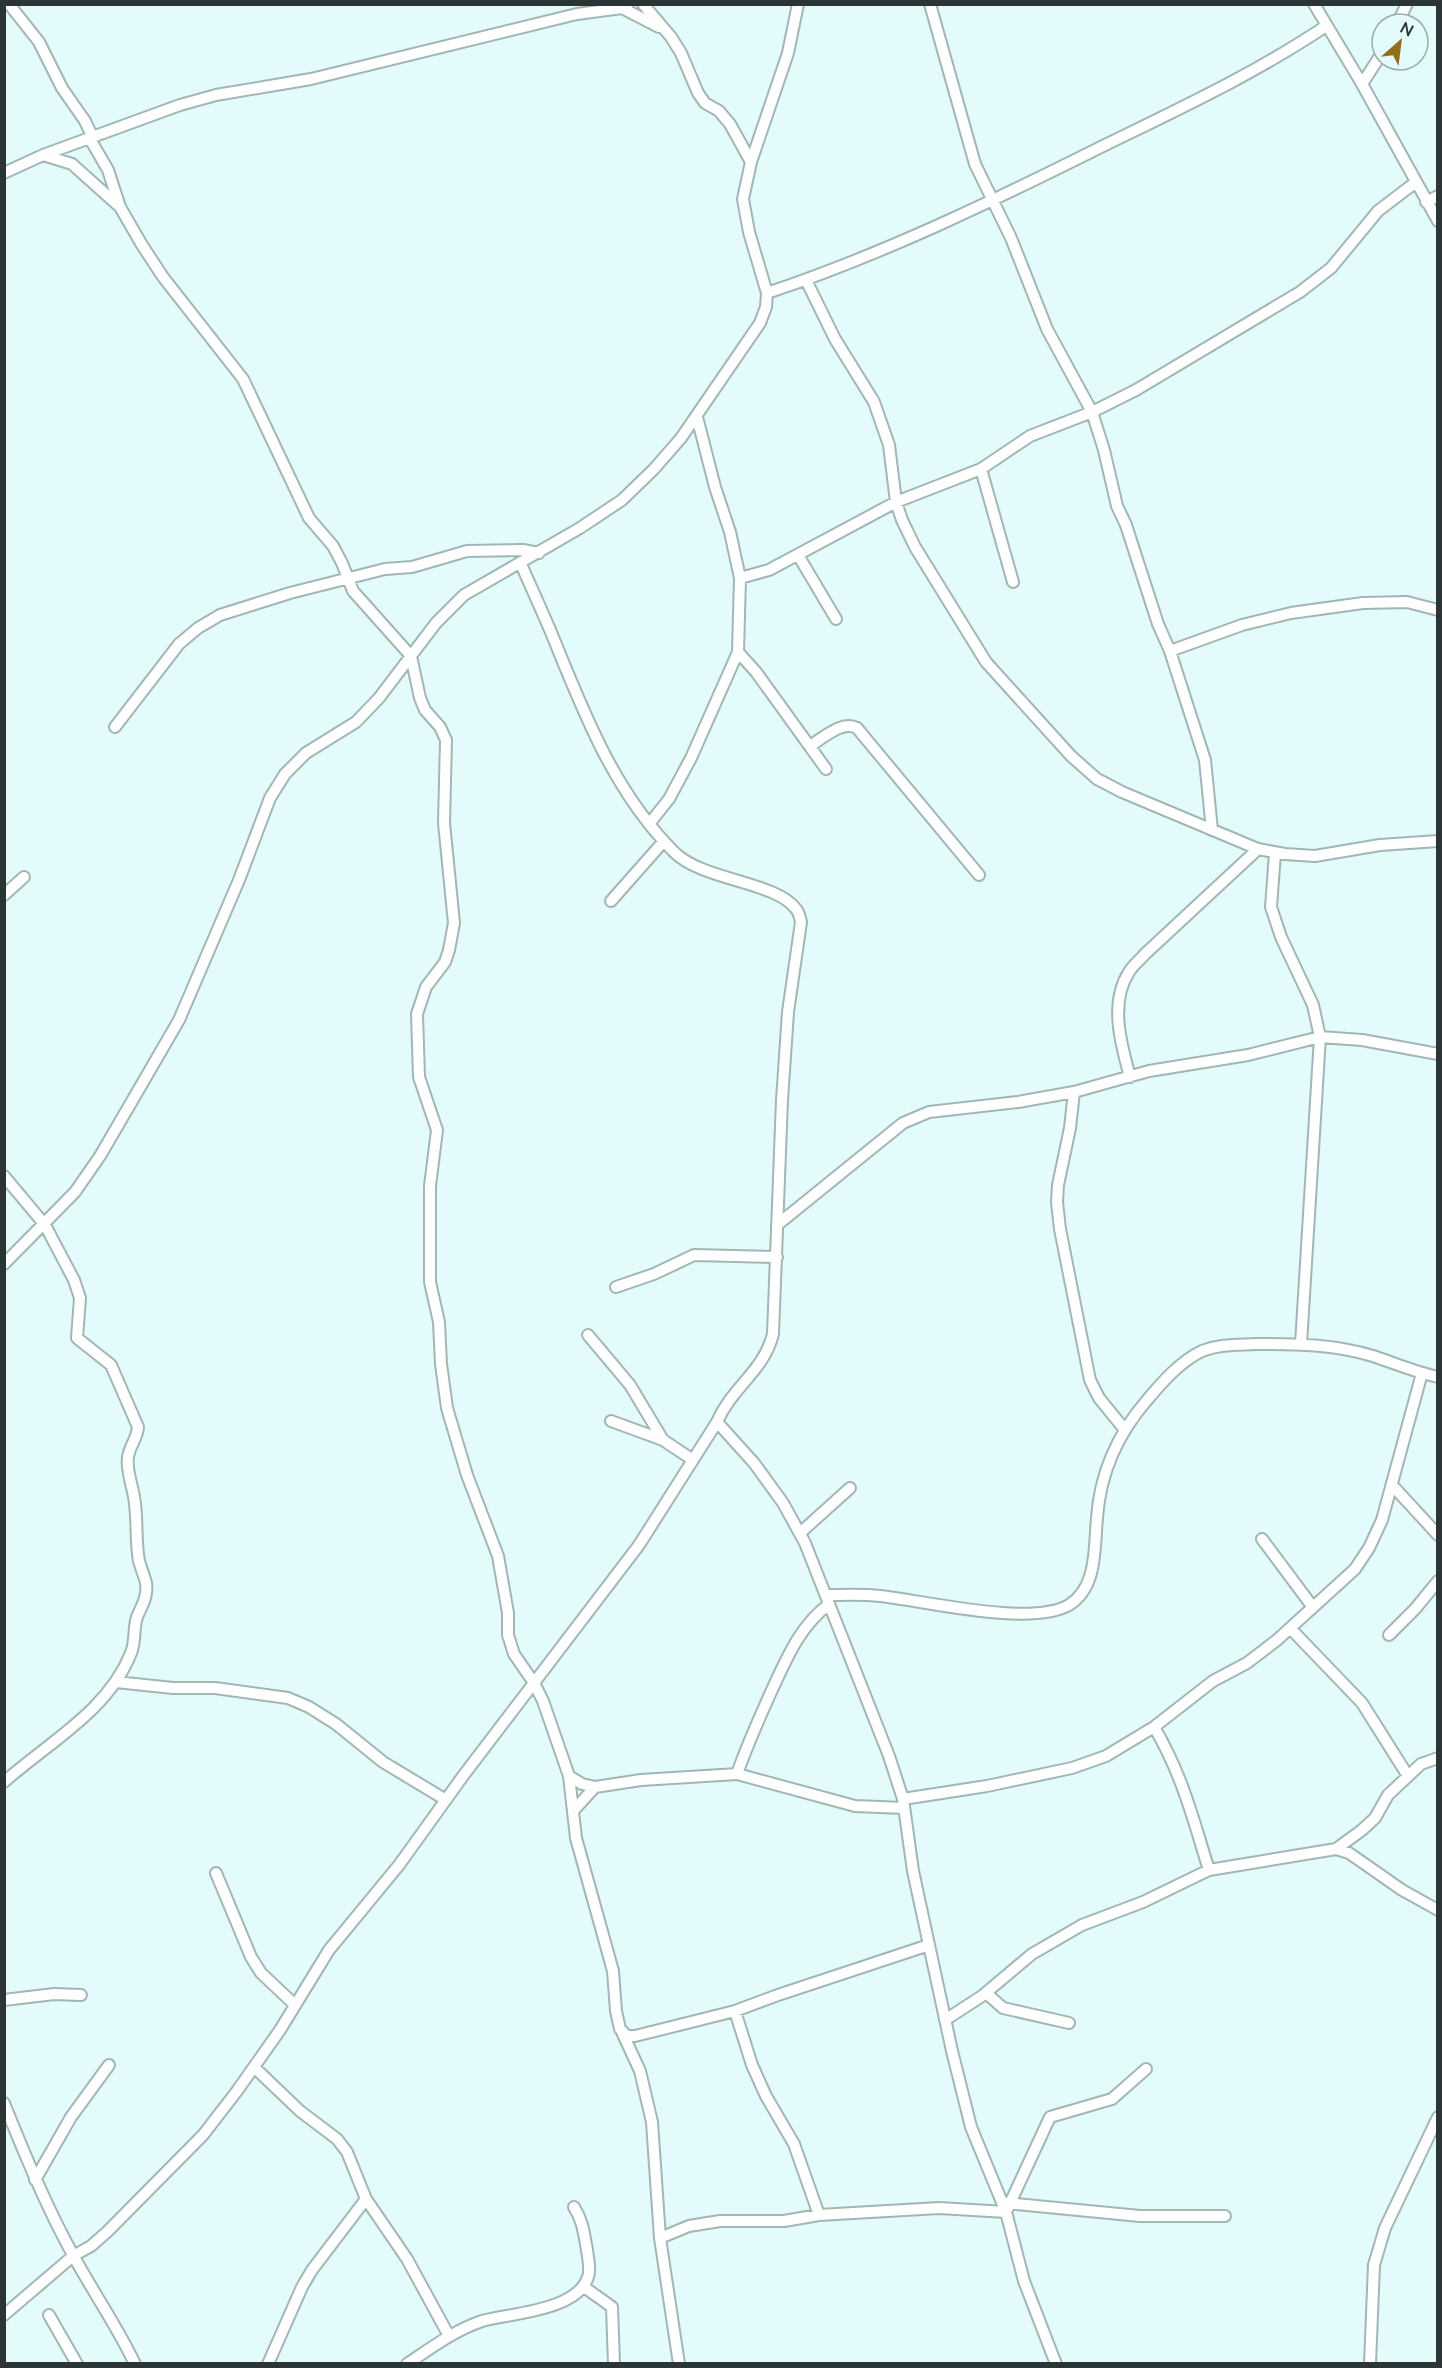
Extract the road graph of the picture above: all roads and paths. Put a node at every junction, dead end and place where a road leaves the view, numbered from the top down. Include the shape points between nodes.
1 (9, 4) edge
2 (643, 4) edge
3 (798, 4) edge
4 (930, 4) edge
5 (1314, 4) edge
6 (625, 6) edge
7 (1326, 26) junction
8 (662, 28) junction
9 (1370, 72) edge
10 (1362, 84) junction
11 (86, 121) junction
12 (111, 132) junction
13 (92, 138) junction
14 (43, 155) junction
15 (751, 162) junction
16 (4, 173) edge
17 (1416, 183) junction
18 (1437, 196) edge
19 (992, 202) junction
20 (1426, 202) junction
21 (120, 207) junction
22 (1437, 221) edge
23 (806, 280) junction
24 (767, 293) junction
25 (1092, 412) junction
26 (697, 417) junction
27 (981, 469) junction
28 (897, 502) junction
29 (538, 553) junction
30 (798, 555) junction
31 (521, 564) junction
32 (740, 578) junction
33 (348, 579) junction
34 (1013, 582) dead end
35 (1437, 610) edge
36 (836, 619) dead end
37 (1170, 651) junction
38 (738, 652) junction
39 (411, 656) junction
40 (116, 727) dead end
41 (810, 746) junction
42 (826, 769) dead end
43 (649, 824) junction
44 (1212, 830) junction
45 (664, 841) junction
46 (1437, 841) edge
47 (1258, 849) junction
48 (1275, 853) junction
49 (979, 874) dead end
50 (24, 877) dead end
51 (4, 896) edge
52 (611, 901) dead end
53 (1320, 1037) junction
54 (1437, 1054) edge
55 (1130, 1077) junction
56 (1074, 1092) junction
57 (4, 1176) edge
58 (45, 1225) junction
59 (777, 1225) junction
60 (777, 1257) junction
61 (4, 1264) edge
62 (616, 1287) dead end
63 (588, 1335) dead end
64 (1301, 1344) junction
65 (1422, 1374) junction
66 (1437, 1377) edge
67 (611, 1421) dead end
68 (717, 1422) junction
69 (1125, 1430) junction
70 (663, 1440) junction
71 (693, 1460) junction
72 (1392, 1485) junction
73 (850, 1488) dead end
74 (800, 1533) junction
75 (1437, 1535) edge
76 (1262, 1539) dead end
77 (1437, 1581) edge
78 (828, 1599) junction
79 (1312, 1606) junction
80 (1290, 1628) junction
81 (1389, 1635) dead end
82 (116, 1682) junction
83 (534, 1683) junction
84 (1154, 1727) junction
85 (1437, 1758) edge
86 (737, 1774) junction
87 (569, 1776) junction
88 (1408, 1776) junction
89 (4, 1782) edge
90 (595, 1787) junction
91 (446, 1800) junction
92 (903, 1803) junction
93 (574, 1810) junction
94 (1336, 1849) junction
95 (1209, 1870) junction
96 (216, 1873) dead end
97 (1437, 1910) edge
98 (929, 1945) junction
99 (986, 1993) junction
100 (81, 1995) dead end
101 (4, 2000) edge
102 (295, 2005) junction
103 (735, 2011) junction
104 (945, 2020) junction
105 (1069, 2023) dead end
106 (620, 2029) junction
107 (109, 2065) dead end
108 (254, 2067) junction
109 (1146, 2068) dead end
110 (4, 2103) edge
111 (1437, 2117) edge
112 (35, 2180) junction
113 (366, 2199) junction
114 (1006, 2206) junction
115 (574, 2207) dead end
116 (819, 2216) junction
117 (1225, 2216) dead end
118 (660, 2238) junction
119 (73, 2256) junction
120 (584, 2287) junction
121 (4, 2315) edge
122 (49, 2315) dead end
123 (449, 2336) junction
124 (77, 2364) edge
125 (135, 2364) edge
126 (268, 2364) edge
127 (407, 2364) edge
128 (614, 2364) edge
129 (679, 2364) edge
130 (1056, 2364) edge
131 (1370, 2364) edge

1 - 11 street via 39,42 62,88
2 - 8 street
3 - 15 street via 788,53
4 - 19 street via 975,164
5 - 7 street
6 - 8 street
6 - 12 street via 577,14 310,79 216,95
7 - 10 street
7 - 19 street via 1248,75
8 - 15 street via 681,53 698,93 730,124
9 - 10 street
10 - 17 street
11 - 12 street
11 - 13 street
12 - 13 street
13 - 14 street
13 - 21 street
14 - 16 street
14 - 21 street via 72,164
15 - 24 street via 743,199
17 - 20 street
17 - 25 street via 1378,211 1330,268 1300,292
18 - 20 street
19 - 23 street
19 - 25 street via 1011,238 1047,329
20 - 22 street
21 - 33 street via 163,277 243,379 309,518 333,546
23 - 24 street
23 - 28 street via 835,339 874,402 889,445
24 - 26 street via 760,322
25 - 27 street via 1030,436
25 - 37 street via 1117,506
26 - 29 street via 622,500
26 - 32 street
27 - 28 street
27 - 34 street
28 - 30 street
28 - 44 street via 915,547 986,662 1071,756 1097,779
29 - 31 street
29 - 33 street via 467,550 412,567 385,569
30 - 32 street via 769,570
30 - 36 street
31 - 39 street via 464,595
31 - 43 street via 608,763
32 - 38 street
33 - 39 street via 353,591
33 - 40 street via 247,606 198,628 179,644
35 - 37 street via 1407,602 1363,603 1291,613 1242,625
37 - 44 street via 1205,760
38 - 41 street
38 - 43 street via 675,789
39 - 58 street via 356,722 306,753 285,774 270,798 179,1020 100,1156
39 - 83 street via 420,698 446,740 444,823 454,923 445,962 426,987 417,1014 418,1077 436,1130 430,1186 430,1282 439,1322 447,1408 498,1556 511,1645
41 - 42 street
41 - 49 street via 844,725 857,728
43 - 45 street
44 - 47 street
45 - 52 street
45 - 59 street via 676,854 703,870 786,899 797,910 801,922 788,1011
46 - 48 street via 1380,844 1315,856
47 - 48 street
47 - 55 street via 1129,972 1118,1014 1120,1042
48 - 53 street via 1271,907 1313,1005
50 - 51 street
53 - 54 street via 1362,1040
53 - 55 street
53 - 64 street
55 - 56 street
56 - 59 street via 914,1117
56 - 69 street via 1058,1185 1060,1229 1090,1380
57 - 58 street
58 - 61 street
58 - 82 street via 80,1298 77,1338 111,1365 138,1427 128,1464 138,1519 139,1562 147,1595 137,1616 136,1638
59 - 60 street
60 - 62 street via 694,1255
60 - 68 street via 770,1349 723,1408
63 - 70 street via 630,1385
64 - 65 street via 1337,1347
64 - 69 street via 1220,1345 1201,1352 1162,1382
65 - 66 street
65 - 72 street
67 - 70 street
68 - 71 street
68 - 74 street via 783,1503
69 - 78 street via 1107,1465 1098,1505 1091,1576 1082,1593 1069,1605 1046,1613 996,1612 879,1596
70 - 71 street
71 - 83 street via 639,1545
72 - 75 street
72 - 79 street via 1369,1548 1355,1569
73 - 74 street
74 - 78 street
76 - 79 street
77 - 81 street
78 - 86 street via 795,1640 748,1741
78 - 92 street via 889,1756
79 - 80 street
80 - 84 street
80 - 88 street via 1362,1703
82 - 89 street via 50,1747
82 - 91 street via 215,1688 288,1698 336,1724 383,1762
83 - 87 street
83 - 91 street
84 - 92 street via 1106,1756 1072,1767
84 - 95 street via 1175,1767
85 - 88 street via 1421,1764
86 - 90 street
86 - 92 street via 855,1806
87 - 90 street
87 - 93 street
88 - 94 street via 1388,1795 1374,1818
90 - 93 street
91 - 102 street via 399,1866 329,1950
92 - 98 street
93 - 106 street via 576,1838 613,1971
94 - 95 street
94 - 97 street via 1349,1853
95 - 99 street via 1058,1937
96 - 102 street via 251,1957 261,1973
98 - 103 street
98 - 104 street
99 - 104 street
99 - 105 street via 1003,2008
100 - 101 street
102 - 108 street
103 - 106 street via 635,2036 627,2036
103 - 116 street via 752,2064 794,2144
104 - 114 street via 971,2127
106 - 118 street via 640,2071 652,2122
107 - 112 street via 71,2118
108 - 113 street via 300,2111 337,2139 347,2152
108 - 119 street via 187,2152 107,2232
109 - 114 street via 1112,2099 1050,2117
110 - 112 street
111 - 131 street via 1378,2248
112 - 119 street
113 - 123 street via 407,2259
113 - 126 street via 312,2270
114 - 116 street
114 - 117 street via 1140,2216
114 - 130 street via 1024,2281
115 - 120 street via 583,2220 589,2276
116 - 118 street via 689,2226
118 - 129 street
119 - 121 street
119 - 125 street
120 - 123 street via 564,2302 482,2322
120 - 128 street via 612,2307
122 - 124 street
123 - 127 street

